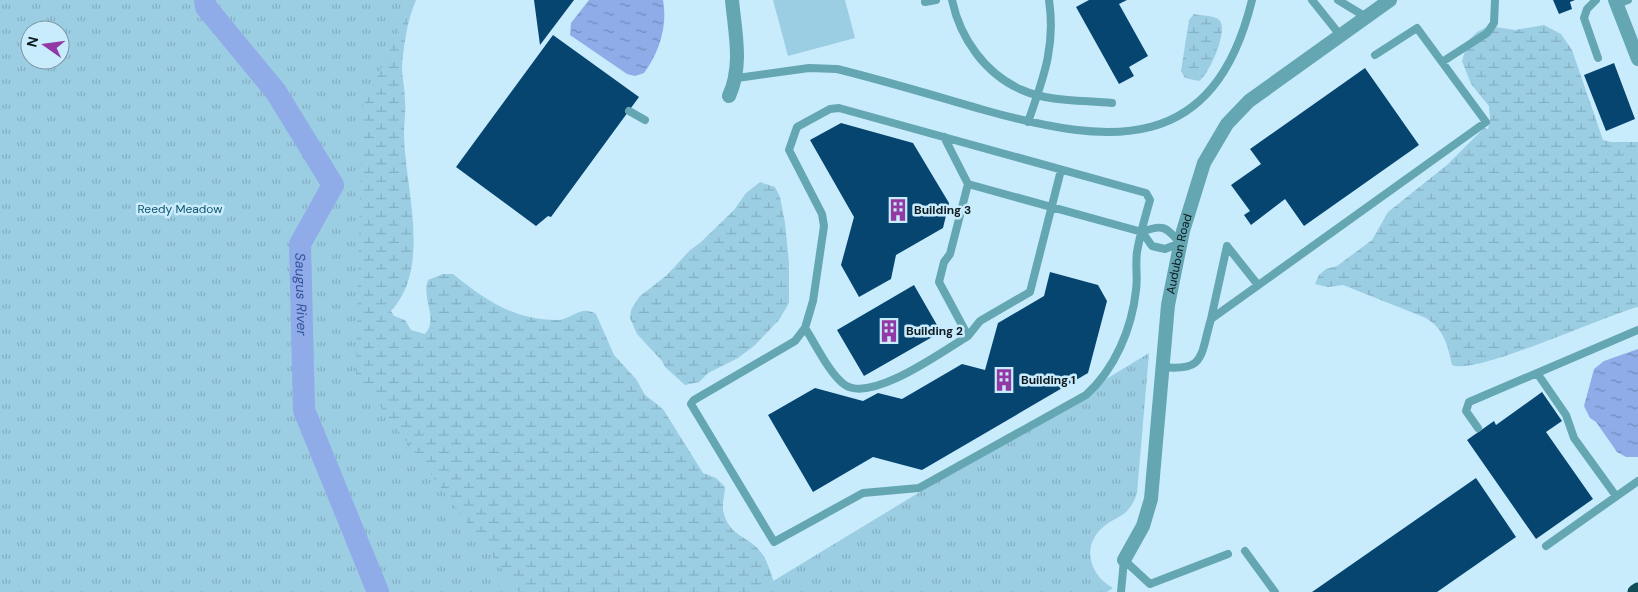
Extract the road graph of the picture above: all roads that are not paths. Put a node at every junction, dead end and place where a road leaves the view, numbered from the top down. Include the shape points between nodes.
1 (732, 0) edge
2 (936, 0) edge
3 (952, 0) edge
4 (1050, 0) edge
5 (1252, 0) edge
6 (1312, 0) edge
7 (1338, 0) edge
8 (1390, 0) edge
9 (1495, 0) edge
10 (1596, 0) edge
11 (1620, 1) edge
12 (925, 2) dead end
13 (1366, 17) junction
14 (1340, 35) junction
15 (1375, 55) dead end
16 (1598, 58) dead end
17 (1638, 59) edge
18 (1442, 62) junction
19 (737, 78) junction
20 (1038, 95) junction
21 (729, 96) dead end
22 (1112, 103) dead end
23 (629, 111) dead end
24 (645, 120) dead end
25 (1028, 122) junction
26 (944, 137) junction
27 (1061, 170) junction
28 (968, 184) junction
29 (1051, 208) junction
30 (1142, 232) junction
31 (1180, 243) junction
32 (1258, 285) junction
33 (1212, 320) junction
34 (805, 328) junction
35 (1638, 330) edge
36 (968, 336) junction
37 (1161, 367) junction
38 (1537, 373) junction
39 (1478, 428) dead end
40 (1638, 481) edge
41 (1616, 496) junction
42 (1546, 546) dead end
43 (1245, 552) dead end
44 (1228, 554) dead end
45 (1124, 560) junction
46 (1638, 590) edge
47 (1120, 592) edge
48 (1274, 592) edge
49 (1635, 592) edge

1 - 19 street
2 - 12 lane
3 - 20 lane via 958,22 971,48 1008,82
4 - 20 lane via 1052,42
5 - 25 lane via 1244,28 1225,70 1205,96 1182,116 1127,133 1078,131
6 - 14 lane
7 - 13 lane
8 - 13 street, Audubon Road
9 - 18 lane via 1494,23 1487,32
10 - 16 lane via 1584,18
11 - 17 street
13 - 14 street, Audubon Road
14 - 31 street, Audubon Road via 1268,85 1227,124 1204,163
15 - 18 lane via 1417,28
18 - 32 lane via 1486,122
19 - 21 street
19 - 25 lane via 808,68 837,69
20 - 22 lane
20 - 25 lane
23 - 24 lane
26 - 27 lane
26 - 28 lane
26 - 34 lane via 836,108 795,129 789,153 822,214 824,226 816,285
27 - 29 lane
27 - 30 lane via 1147,194 1150,200
28 - 29 lane
28 - 36 lane via 950,254 944,262 939,281
29 - 30 lane
29 - 36 lane via 1030,292 980,321
30 - 31 lane via 1156,226 1169,229
30 - 31 lane via 1152,246 1165,249
30 - 34 lane via 1136,291 1122,342 1106,373 1086,395 919,488 866,492 774,542 691,404 795,341
31 - 37 street, Audubon Road
32 - 33 lane
32 - 33 lane via 1227,246
33 - 37 lane via 1199,361 1182,370
34 - 36 lane via 841,381 862,389 903,376
35 - 38 lane
37 - 45 street, Audubon Road via 1151,499 1143,526
38 - 39 lane via 1468,403 1466,411
38 - 41 lane via 1566,415 1574,438
40 - 41 lane
41 - 42 lane
43 - 48 lane
44 - 45 lane via 1150,584
45 - 47 lane, Audubon Road
46 - 49 highway

